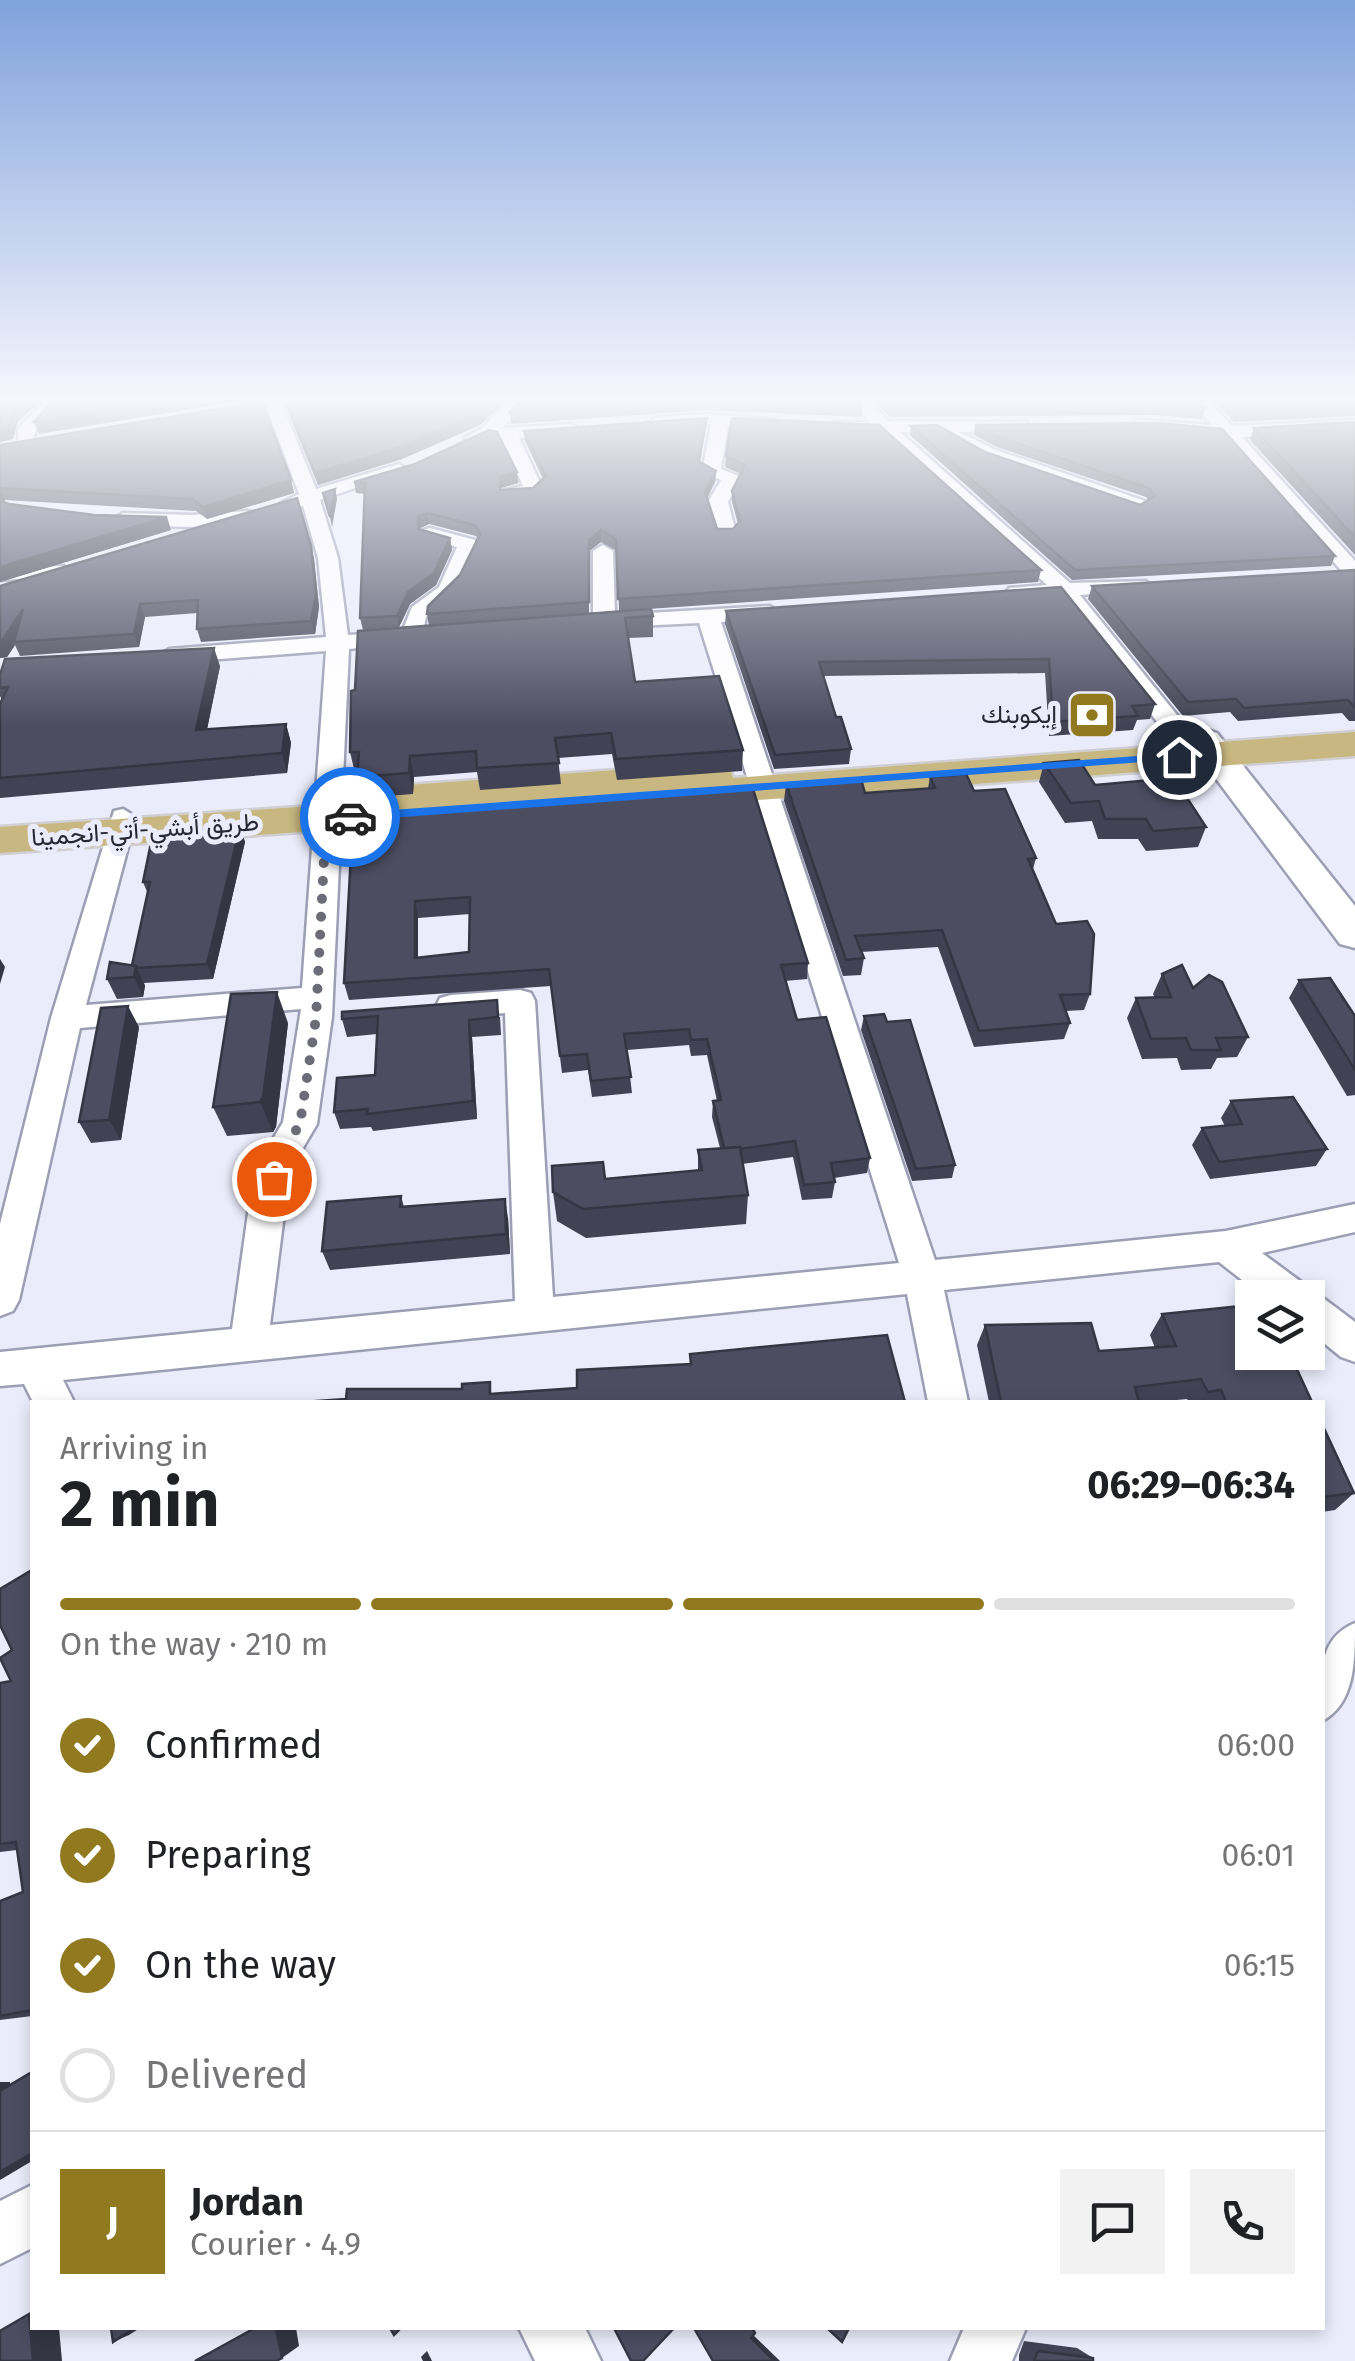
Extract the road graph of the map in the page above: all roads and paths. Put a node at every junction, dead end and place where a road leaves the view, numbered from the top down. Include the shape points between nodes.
1 (279, 507) edge
2 (313, 507) edge
3 (719, 507) edge
4 (973, 507) edge
5 (1293, 507) edge
6 (262, 512) junction
7 (99, 518) edge
8 (726, 533) edge
9 (430, 534) edge
10 (167, 540) edge
11 (602, 551) dead end
12 (0, 574) edge
13 (1316, 576) edge
14 (1162, 584) edge
15 (1064, 589) junction
16 (0, 593) edge
17 (989, 596) edge
18 (802, 610) edge
19 (708, 616) junction
20 (338, 644) junction
21 (139, 658) edge
22 (1355, 730) edge
23 (1355, 744) edge
24 (1230, 757) junction
25 (763, 780) junction
26 (327, 811) junction
27 (120, 824) junction
28 (0, 825) edge
29 (0, 840) edge
30 (1355, 880) edge
31 (1355, 934) edge
32 (316, 1007) junction
33 (427, 1008) edge
34 (353, 1014) edge
35 (67, 1018) junction
36 (1355, 1218) edge
37 (1226, 1246) junction
38 (922, 1276) junction
39 (1270, 1280) edge
40 (0, 1300) edge
41 (535, 1314) junction
42 (1325, 1321) edge
43 (249, 1342) junction
44 (1355, 1345) edge
45 (18, 1368) edge
46 (52, 1400) edge
47 (948, 1400) edge
48 (1355, 1646) edge
49 (1325, 1693) edge
50 (30, 2216) edge
51 (0, 2234) edge
52 (551, 2330) edge
53 (994, 2330) edge
54 (570, 2361) edge
55 (982, 2361) edge

1 - 6 street
2 - 20 street via 332,576
3 - 8 street
4 - 15 street
5 - 13 street via 1355,574
6 - 7 street via 192,521
6 - 10 street
9 - 20 street via 468,544 445,593 412,620 423,636
11 - 19 street via 594,623
12 - 16 street via 72,569
14 - 15 street
15 - 17 street
15 - 24 street
18 - 19 street
19 - 25 street
20 - 21 street
20 - 26 street
22 - 24 highway
23 - 24 highway via 1305,748 1275,766
24 - 25 highway
24 - 25 highway, طريق أبشي-أتي-انجمينا
24 - 30 main road
24 - 31 main road
25 - 26 highway, طريق أبشي-أتي-انجمينا
25 - 38 street
26 - 27 highway, طريق أبشي-أتي-انجمينا
26 - 32 street
27 - 28 highway
27 - 29 highway, طريق أبشي-أتي-انجمينا
27 - 35 street
32 - 34 street
32 - 35 street
32 - 43 street via 300,1124 280,1156 268,1199
33 - 41 street via 520,1001
35 - 40 street
36 - 37 street
37 - 38 street
37 - 39 street
38 - 41 street
38 - 47 street
41 - 43 street
42 - 44 street
43 - 45 street
45 - 46 street
48 - 49 street
50 - 51 street
52 - 54 street
53 - 55 street

